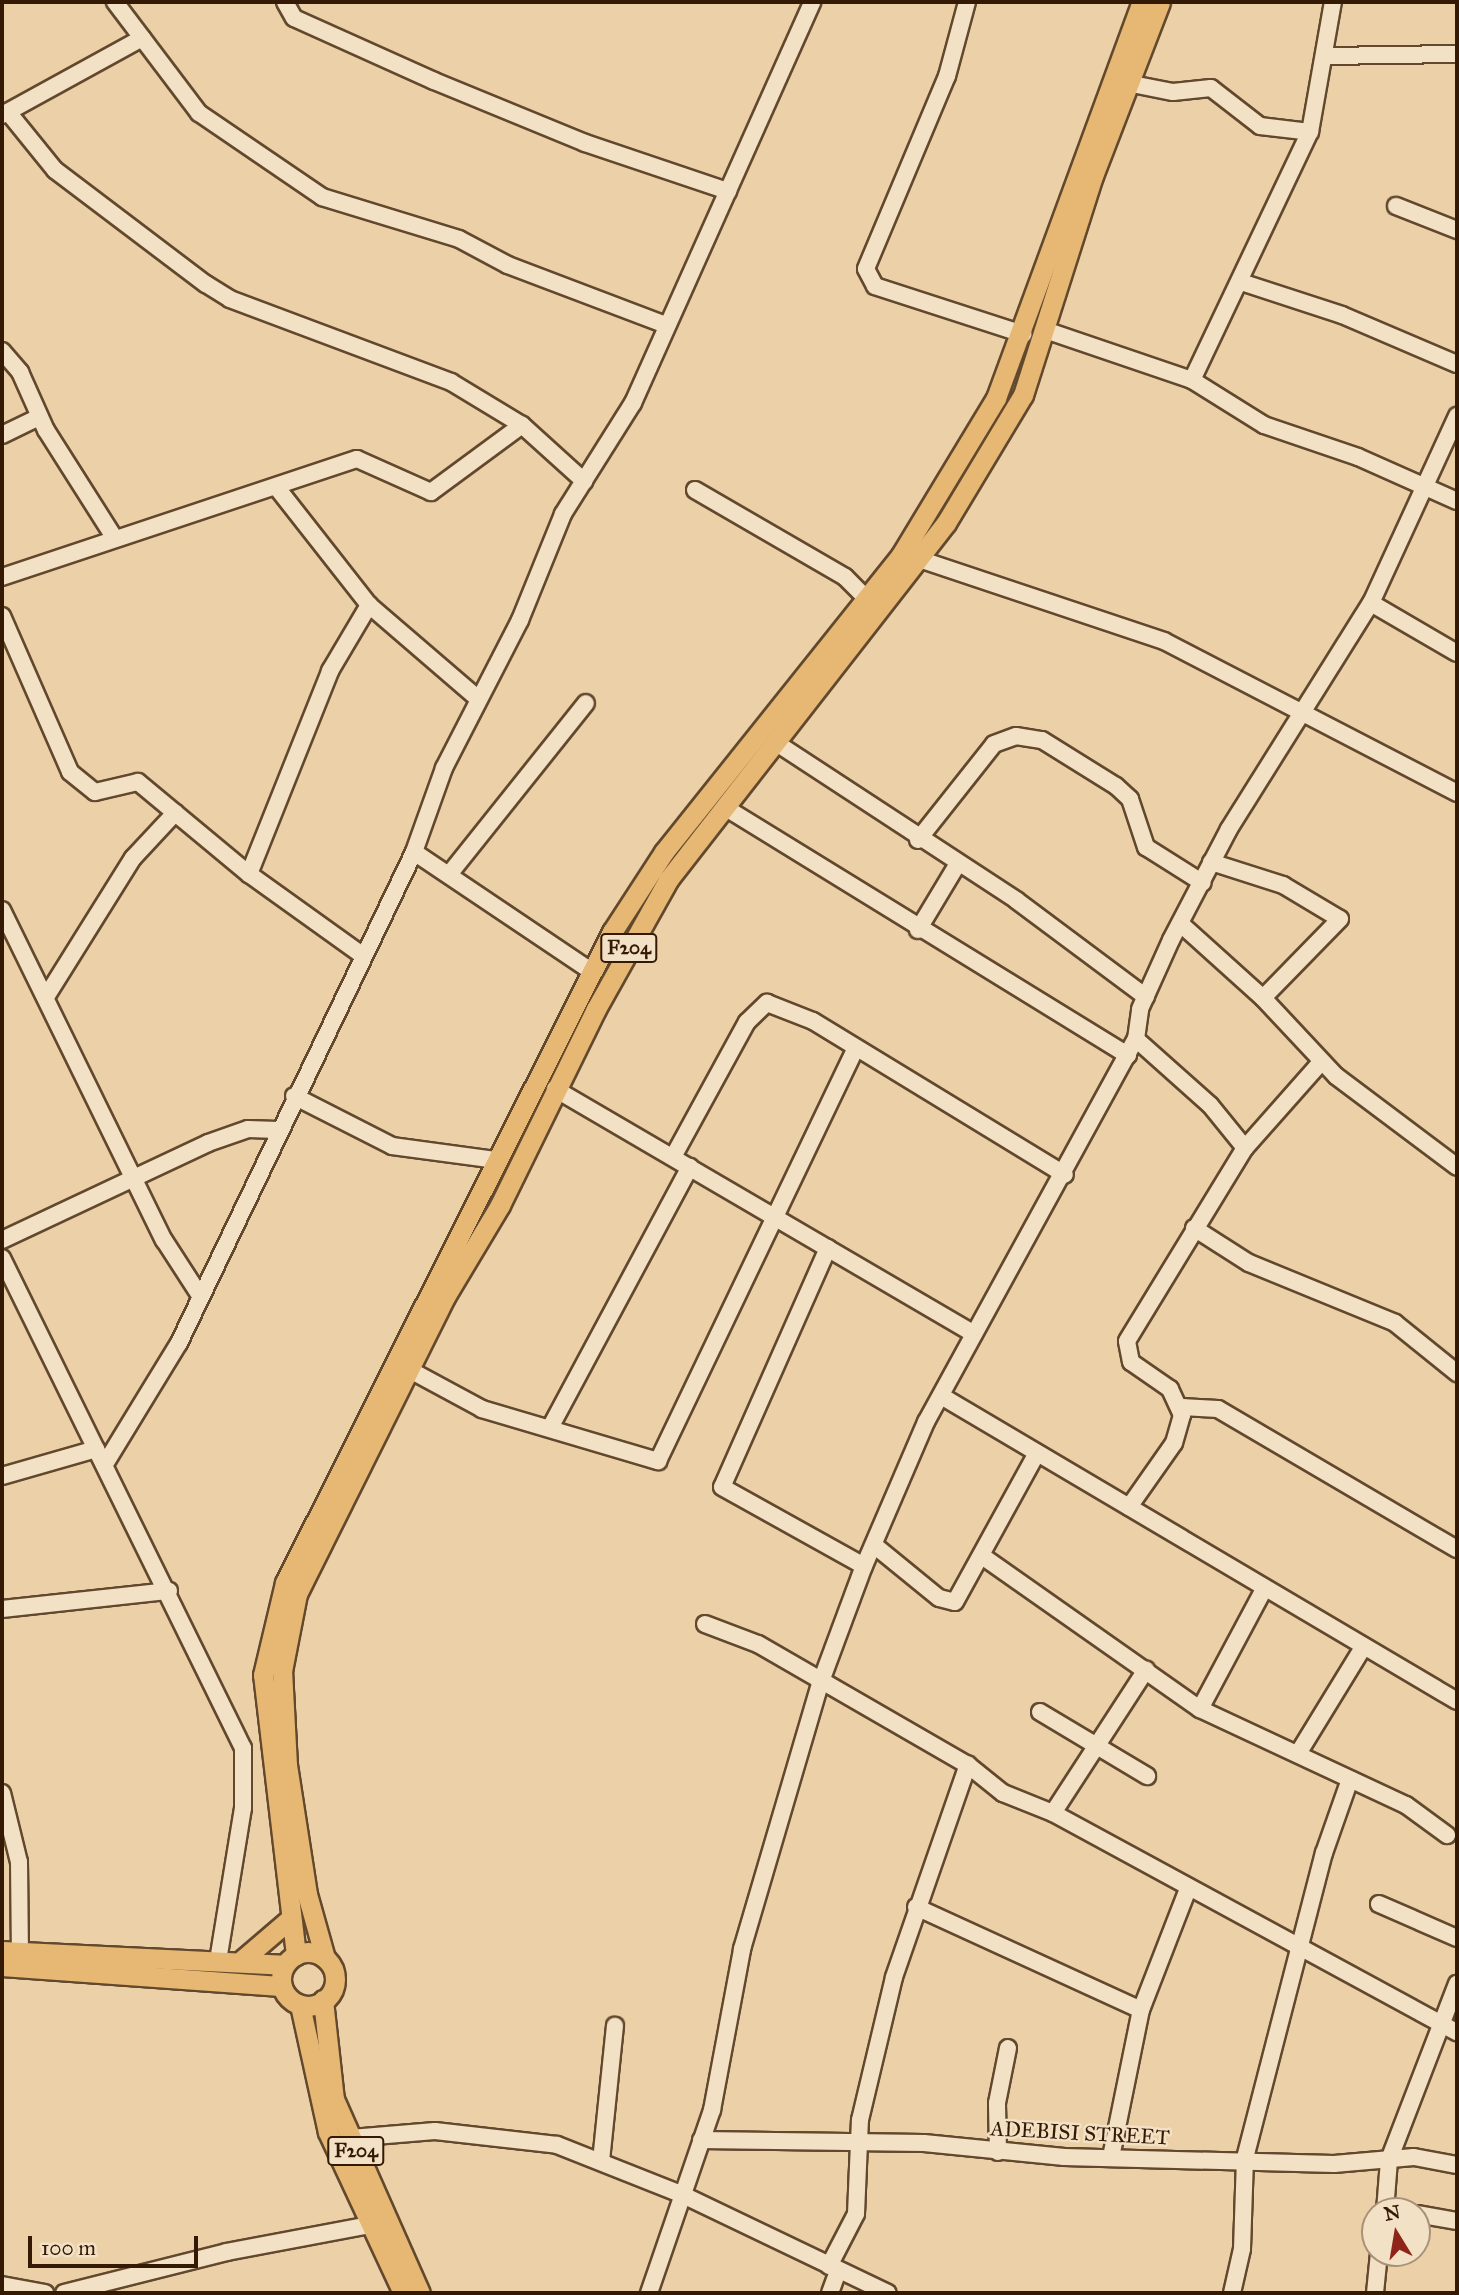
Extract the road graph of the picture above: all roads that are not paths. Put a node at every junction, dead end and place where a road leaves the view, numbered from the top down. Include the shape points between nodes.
1 (116, 2) edge
2 (285, 2) edge
3 (812, 2) edge
4 (967, 2) edge
5 (1142, 2) edge
6 (1160, 2) edge
7 (1333, 2) edge
8 (142, 38) junction
9 (1457, 54) edge
10 (1327, 56) junction
11 (1127, 83) junction
12 (5, 114) edge
13 (1310, 132) junction
14 (728, 191) junction
15 (1396, 206) dead end
16 (1457, 230) edge
17 (1241, 282) junction
18 (666, 325) junction
19 (1048, 331) junction
20 (1023, 334) junction
21 (2, 351) edge
22 (1457, 364) edge
23 (1192, 380) junction
24 (1457, 416) edge
25 (39, 417) junction
26 (522, 425) junction
27 (2, 435) edge
28 (584, 481) junction
29 (1428, 488) junction
30 (278, 489) junction
31 (695, 490) dead end
32 (1457, 501) edge
33 (114, 537) junction
34 (919, 559) junction
35 (2, 577) edge
36 (865, 597) junction
37 (1371, 603) junction
38 (369, 605) junction
39 (2, 616) edge
40 (1457, 653) edge
41 (476, 697) junction
42 (586, 703) dead end
43 (1307, 713) junction
44 (775, 742) junction
45 (1457, 793) edge
46 (726, 808) junction
47 (175, 813) junction
48 (918, 840) junction
49 (414, 852) junction
50 (1212, 862) junction
51 (957, 865) junction
52 (451, 872) junction
53 (249, 874) junction
54 (1203, 883) junction
55 (2, 911) edge
56 (1182, 925) junction
57 (918, 930) junction
58 (362, 955) junction
59 (591, 971) junction
60 (46, 997) junction
61 (1146, 997) junction
62 (1263, 998) junction
63 (1136, 1039) junction
64 (855, 1052) junction
65 (1128, 1055) junction
66 (1321, 1062) junction
67 (555, 1089) junction
68 (294, 1096) junction
69 (278, 1130) junction
70 (1245, 1148) junction
71 (673, 1157) junction
72 (495, 1160) junction
73 (690, 1167) junction
74 (1457, 1167) edge
75 (131, 1175) junction
76 (1065, 1175) junction
77 (778, 1219) junction
78 (1194, 1228) junction
79 (2, 1240) edge
80 (828, 1248) junction
81 (2, 1258) edge
82 (199, 1294) junction
83 (974, 1334) junction
84 (410, 1370) junction
85 (1457, 1373) edge
86 (943, 1397) junction
87 (1181, 1407) junction
88 (551, 1426) junction
89 (96, 1449) junction
90 (1037, 1453) junction
91 (104, 1464) junction
92 (2, 1476) edge
93 (1129, 1507) junction
94 (874, 1545) junction
95 (1457, 1549) edge
96 (982, 1556) junction
97 (864, 1566) junction
98 (1264, 1589) junction
99 (169, 1591) junction
100 (2, 1609) edge
101 (705, 1624) dead end
102 (1364, 1646) junction
103 (1146, 1670) junction
104 (820, 1684) junction
105 (1457, 1701) edge
106 (1200, 1709) junction
107 (1040, 1712) dead end
108 (1097, 1745) junction
109 (1299, 1752) junction
110 (968, 1765) junction
111 (1147, 1776) dead end
112 (1350, 1779) junction
113 (2, 1793) edge
114 (1052, 1813) junction
115 (1447, 1835) dead end
116 (1188, 1889) junction
117 (1379, 1904) dead end
118 (916, 1907) junction
119 (290, 1919) junction
120 (1457, 1938) edge
121 (1299, 1950) junction
122 (11, 1951) edge
123 (325, 1958) junction
124 (218, 1960) junction
125 (290, 1960) junction
126 (242, 1961) junction
127 (2, 1966) edge
128 (1457, 1984) edge
129 (281, 1986) junction
130 (323, 2000) junction
131 (300, 2004) junction
132 (1141, 2010) junction
133 (1442, 2021) junction
134 (615, 2025) dead end
135 (1457, 2032) edge
136 (1008, 2048) dead end
137 (351, 2138) junction
138 (701, 2140) junction
139 (859, 2141) junction
140 (998, 2152) junction
141 (1111, 2157) junction
142 (1245, 2158) junction
143 (1389, 2160) junction
144 (601, 2161) junction
145 (352, 2165) junction
146 (1457, 2165) edge
147 (683, 2195) junction
148 (1389, 2197) edge
149 (1431, 2216) edge
150 (1457, 2221) edge
151 (370, 2225) junction
152 (1378, 2267) edge
153 (834, 2269) junction
154 (2, 2285) edge
155 (45, 2293) edge
156 (64, 2293) edge
157 (404, 2293) edge
158 (420, 2293) edge
159 (649, 2293) edge
160 (830, 2293) edge
161 (888, 2293) edge
162 (1233, 2293) edge
163 (1375, 2293) edge

1 - 8 street
2 - 14 street via 294,18 434,81 585,143
3 - 14 street
4 - 20 street via 947,76 866,268 875,286
5 - 20 main road, F204 via 1066,198
6 - 11 main road, F204
7 - 10 street
8 - 12 street
8 - 18 street via 199,113 322,197 459,239 508,265
9 - 10 street
10 - 13 street
11 - 13 street via 1173,92 1211,88 1260,126
11 - 19 main road, F204
12 - 26 street via 55,170 222,294 451,382
13 - 17 street
14 - 18 street
15 - 16 street
17 - 22 street via 1342,315
17 - 23 street
18 - 28 street via 633,403
19 - 23 street
19 - 34 main road, F204 via 1023,395 972,487
20 - 36 main road, F204 via 996,398 932,512
21 - 25 street via 20,372
23 - 29 street via 1264,425
24 - 29 street
25 - 27 street
25 - 33 street
26 - 28 street
26 - 30 street via 431,492 362,459
28 - 41 street
29 - 32 street
29 - 37 street
30 - 33 street
30 - 38 street
31 - 36 street via 845,577
33 - 35 street
34 - 43 street via 1164,641
34 - 44 main road, F204
36 - 59 main road, F204 via 664,852
37 - 40 street
37 - 43 street
38 - 41 street
38 - 53 street via 330,671
39 - 47 street via 70,772 102,793 133,780
41 - 49 street
42 - 52 street
43 - 45 street
43 - 50 street
44 - 46 main road, F204
44 - 48 street
46 - 57 street
46 - 67 main road, F204 via 668,880
47 - 53 street
47 - 60 street via 128,864
48 - 51 street
48 - 54 street via 994,744 1016,736 1042,740 1115,786 1130,799 1146,847
49 - 52 street
49 - 58 street
50 - 54 street
50 - 62 street via 1283,885 1340,919
51 - 57 street
51 - 61 street via 1016,900
52 - 59 street
53 - 58 street
54 - 56 street
55 - 60 street
56 - 61 street
56 - 62 street
57 - 65 street
58 - 68 street
59 - 72 main road, F204
60 - 75 street
61 - 63 street
62 - 66 street
63 - 65 street
63 - 70 street via 1210,1105
64 - 71 street via 813,1021 767,1003 747,1022
64 - 76 street
64 - 77 street
65 - 76 street
66 - 70 street
66 - 74 street
67 - 71 street
67 - 84 main road, F204
68 - 69 street
68 - 72 street via 392,1146
69 - 75 street via 234,1133
69 - 82 street
70 - 78 street
71 - 73 street
72 - 119 main road, F204 via 277,1607 263,1675
73 - 77 street
73 - 88 street
75 - 79 street
75 - 82 street
76 - 83 street
77 - 80 street
77 - 88 street via 658,1461
78 - 85 street via 1249,1263 1395,1323
78 - 87 street via 1126,1350
80 - 83 street
80 - 97 street via 722,1487
81 - 89 street
82 - 91 street via 179,1343
83 - 86 street
84 - 88 street via 482,1409
84 - 123 main road, F204 via 307,1570 286,1632 287,1765 307,1894
86 - 90 street
86 - 94 street
87 - 93 street via 1174,1443
87 - 95 street via 1218,1409
89 - 91 street
89 - 92 street
90 - 93 street
90 - 96 street
91 - 99 street
93 - 98 street
94 - 96 street via 939,1598 955,1602
94 - 97 street
96 - 103 street
97 - 104 street
98 - 102 street
98 - 106 street
99 - 100 street
99 - 124 street via 243,1748 243,1808
101 - 104 street via 758,1644
102 - 105 street
102 - 109 street
103 - 106 street
103 - 108 street
104 - 110 street
104 - 138 street via 742,1949
106 - 109 street
107 - 108 street
108 - 111 street
108 - 114 street
109 - 112 street
110 - 114 street via 1003,1793
110 - 118 street
112 - 115 street via 1406,1805
112 - 121 street
113 - 122 street via 19,1862
114 - 116 street
116 - 121 street
116 - 132 street
117 - 120 street
118 - 132 street
118 - 139 street via 894,1977
119 - 125 main road, F204
119 - 126 main road
121 - 133 street
121 - 142 street
122 - 124 main road
123 - 125 main road
123 - 130 main road, F204 via 334,1984
124 - 126 main road
125 - 126 main road
125 - 129 main road, F204
127 - 129 main road
128 - 133 street
129 - 131 main road
130 - 131 main road
130 - 137 main road, F204 via 329,2080
131 - 145 main road, F204 via 317,2096
132 - 141 street
133 - 135 street
133 - 143 street
134 - 144 street
136 - 140 street via 997,2104
137 - 144 street via 406,2131 501,2134
137 - 145 main road, F204
138 - 139 street, ADEBISI STREET
138 - 147 street
139 - 140 street, ADEBISI STREET
139 - 153 street via 856,2214
140 - 141 street, ADEBISI STREET
141 - 142 street, ADEBISI STREET
142 - 143 street, ADEBISI STREET via 1334,2164
142 - 162 street via 1242,2249
143 - 146 street, ADEBISI STREET
143 - 148 street
144 - 147 street
145 - 151 main road, F204
145 - 158 main road, F204
147 - 153 street
147 - 159 street
149 - 150 street
151 - 156 street via 214,2255
151 - 157 main road, F204
152 - 163 street
153 - 160 street
153 - 161 street
154 - 155 street

